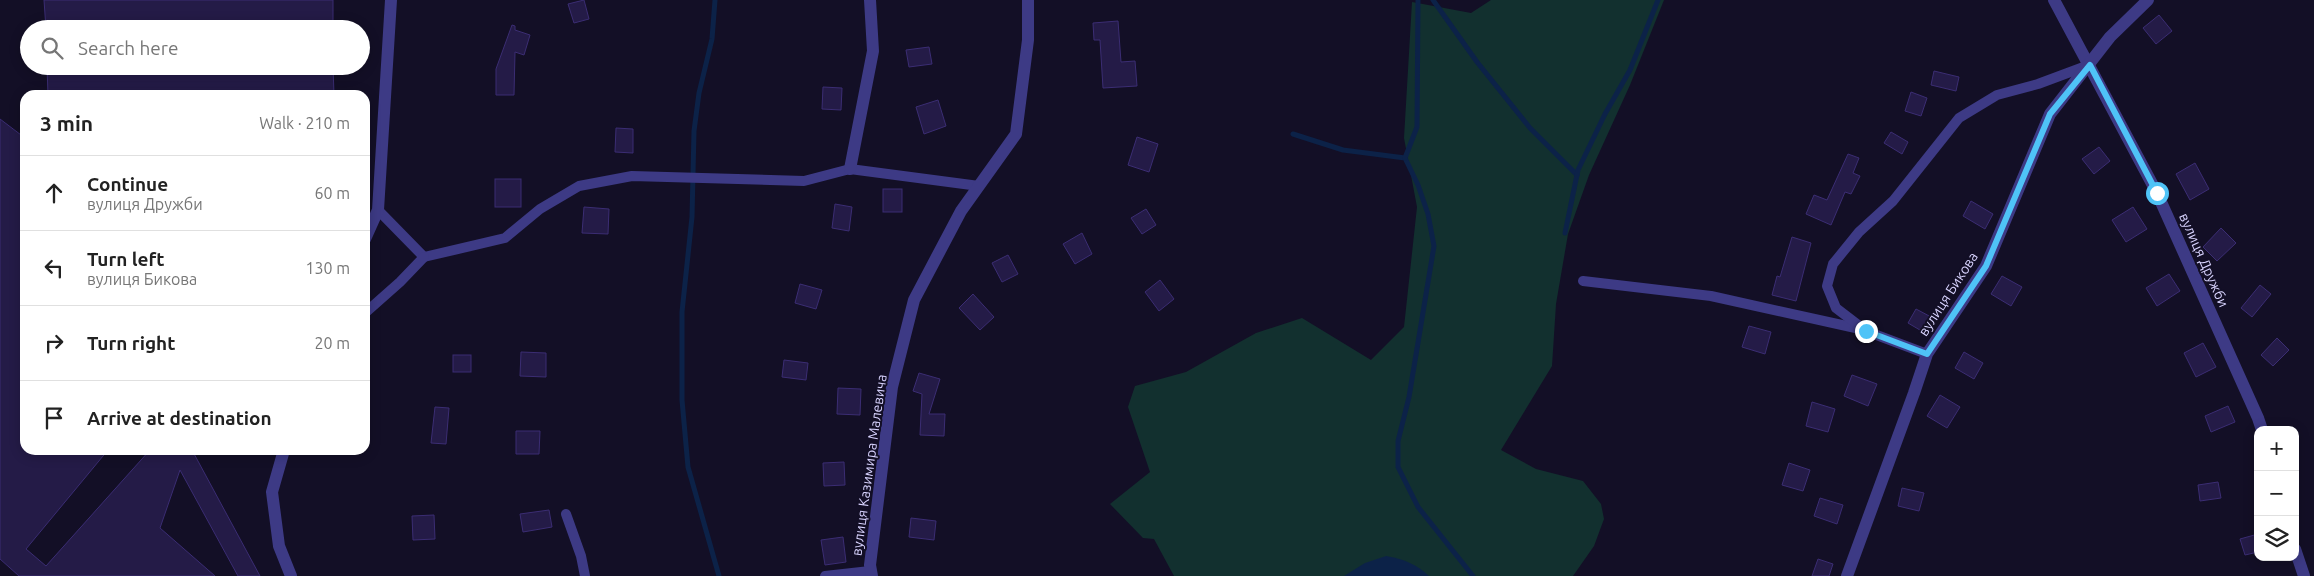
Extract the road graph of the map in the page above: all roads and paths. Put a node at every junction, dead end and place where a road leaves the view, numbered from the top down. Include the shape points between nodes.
1 (391, 0) edge
2 (870, 0) edge
3 (1028, 0) edge
4 (2054, 0) edge
5 (2148, 0) edge
6 (2090, 65) junction
7 (850, 169) junction
8 (979, 186) junction
9 (378, 210) junction
10 (370, 228) edge
11 (424, 256) junction
12 (1583, 281) dead end
13 (370, 309) edge
14 (1866, 331) junction
15 (1927, 354) junction
16 (2261, 426) edge
17 (283, 455) edge
18 (566, 514) dead end
19 (2299, 561) edge
20 (871, 574) edge
21 (291, 576) edge
22 (585, 576) edge
23 (825, 576) edge
24 (1847, 576) edge
25 (2304, 576) edge

1 - 9 street
2 - 7 street via 872,51
3 - 8 street, вулиця Казимира Малевича via 1028,40 1016,134
4 - 6 street, вулиця Дружби
5 - 6 street, вулиця Бикова via 2110,37
6 - 14 lane via 2038,84 1997,94 1958,118 1892,201 1859,232 1833,264 1827,286 1836,308
6 - 15 street, вулиця Бикова via 2050,114 1986,266
6 - 16 street, вулиця Дружби via 2157,193
7 - 8 lane
7 - 11 lane via 804,181 632,176 579,186 540,209 506,238
8 - 20 street, вулиця Казимира Малевича via 961,212 914,300 892,387
9 - 10 street
9 - 11 lane
11 - 13 lane
12 - 14 lane via 1711,296
14 - 15 lane
15 - 24 street, вулиця Бикова
17 - 21 street via 272,492 279,546
18 - 22 lane
19 - 25 street
20 - 23 lane

